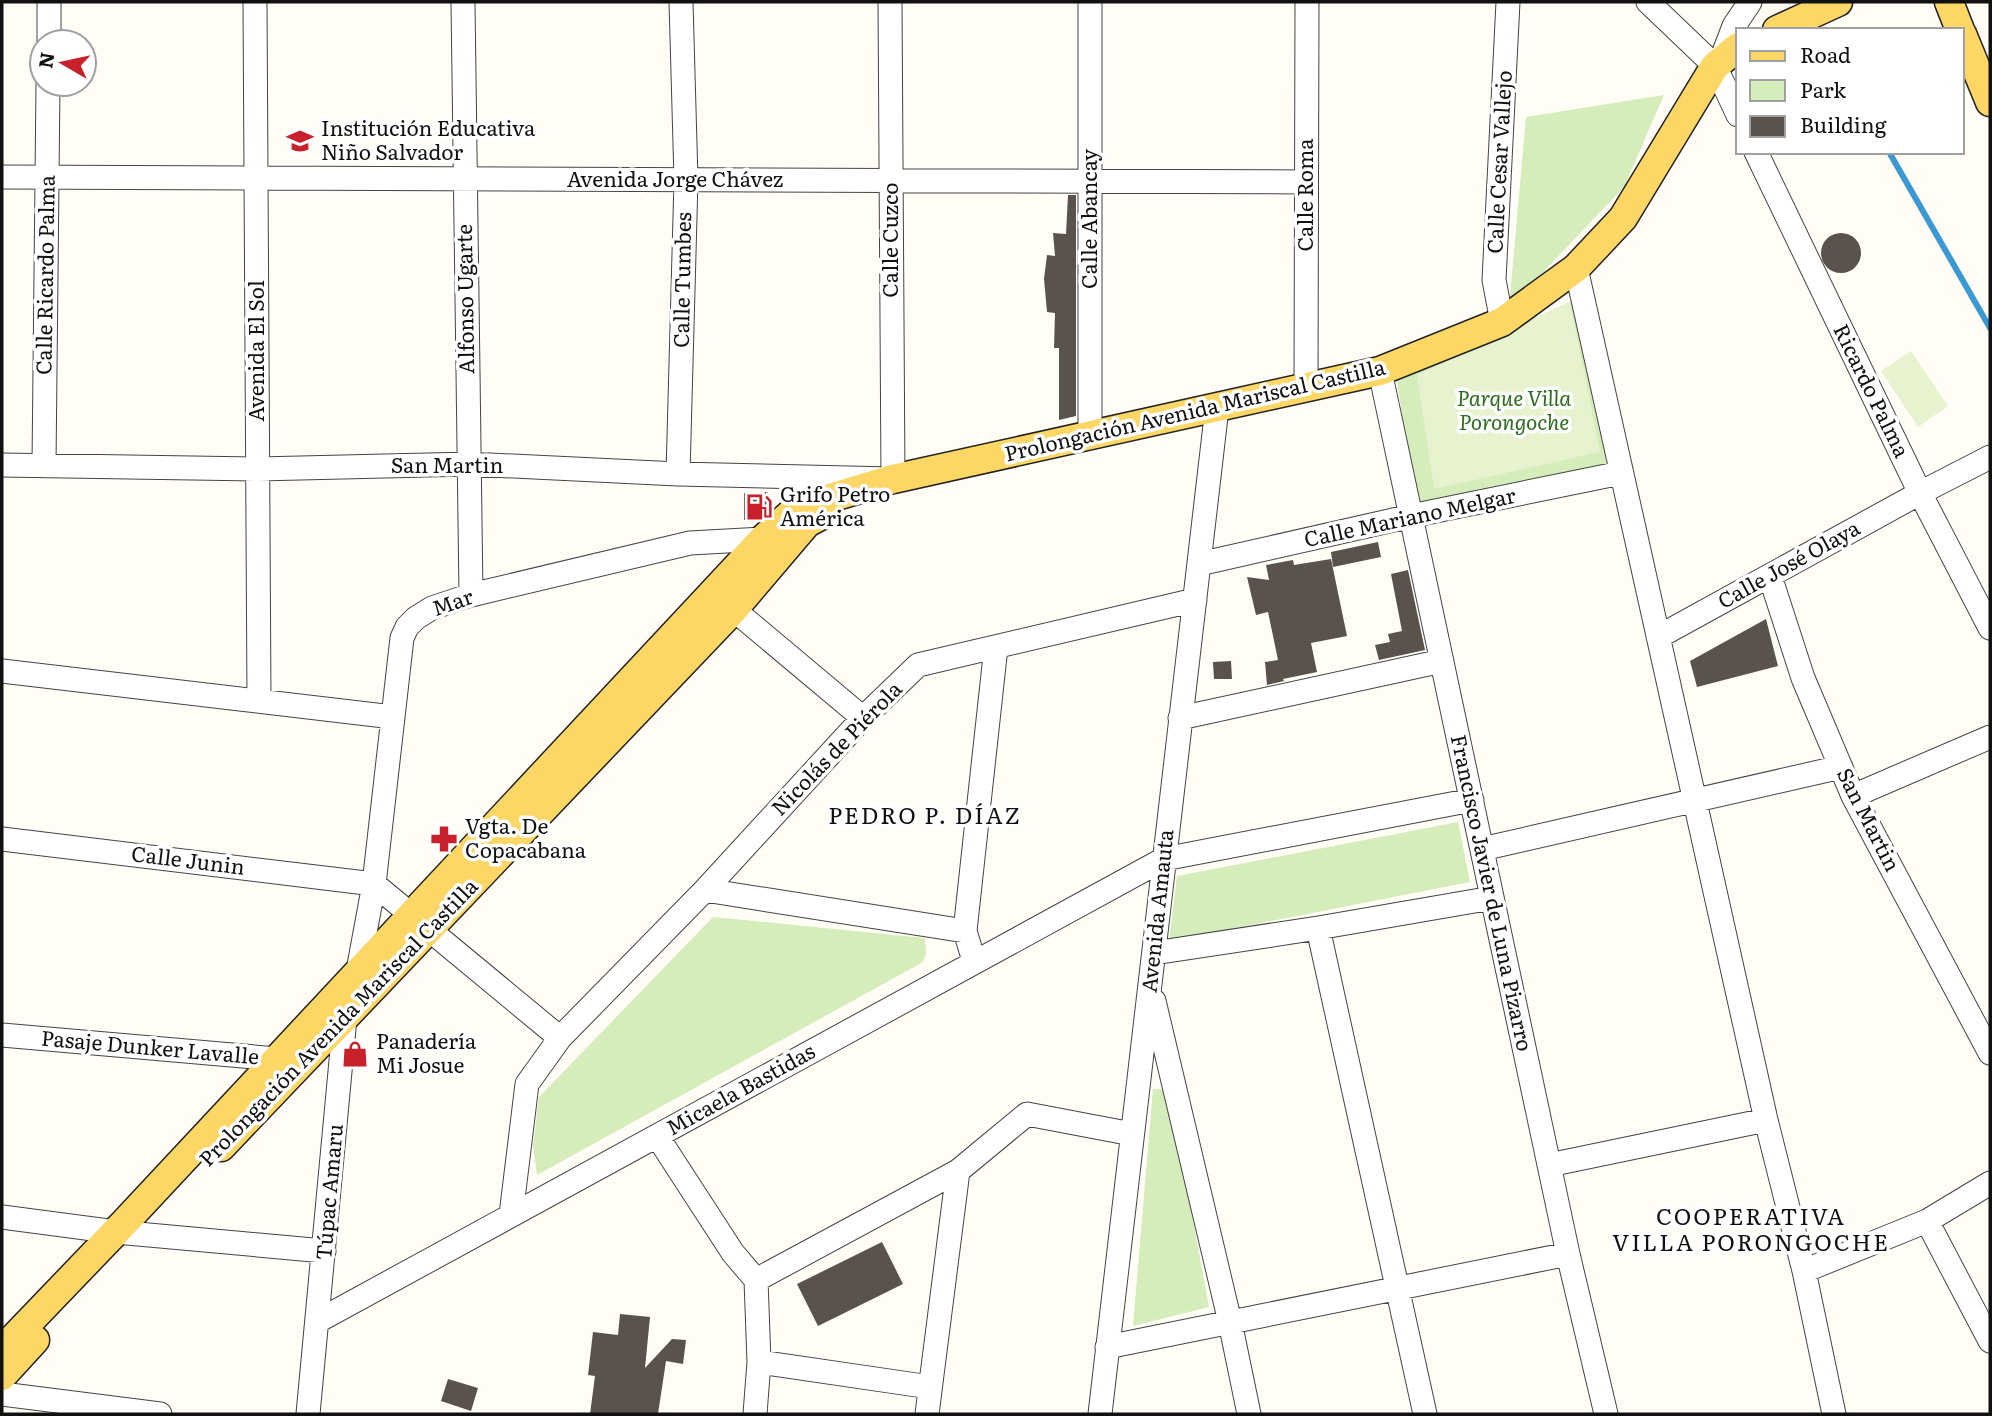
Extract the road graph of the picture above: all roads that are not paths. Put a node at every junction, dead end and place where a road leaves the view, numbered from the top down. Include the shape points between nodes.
1 (49, 2) edge
2 (255, 2) edge
3 (463, 2) edge
4 (681, 2) edge
5 (890, 2) edge
6 (1090, 2) edge
7 (1307, 2) edge
8 (1508, 2) edge
9 (1648, 2) edge
10 (1750, 2) edge
11 (1839, 2) edge
12 (1949, 2) edge
13 (1795, 17) edge
14 (49, 28) edge
15 (1959, 28) edge
16 (1964, 39) edge
17 (1725, 58) edge
18 (48, 98) edge
19 (1990, 102) edge
20 (1736, 106) edge
21 (1757, 154) edge
22 (2, 177) edge
23 (47, 177) junction
24 (256, 178) junction
25 (464, 179) junction
26 (686, 180) junction
27 (891, 181) junction
28 (1090, 181) junction
29 (1306, 183) junction
30 (1576, 268) junction
31 (1502, 322) junction
32 (1380, 370) junction
33 (1306, 388) junction
34 (1217, 408) junction
35 (1090, 436) junction
36 (1990, 457) edge
37 (470, 464) junction
38 (2, 465) edge
39 (44, 466) junction
40 (258, 468) junction
41 (1621, 473) junction
42 (678, 474) junction
43 (893, 479) junction
44 (1920, 493) junction
45 (1411, 516) junction
46 (763, 539) junction
47 (1199, 564) junction
48 (1770, 576) junction
49 (471, 595) junction
50 (1195, 600) junction
51 (723, 601) junction
52 (1990, 628) edge
53 (1658, 637) junction
54 (996, 647) junction
55 (1442, 661) junction
56 (2, 671) edge
57 (259, 701) junction
58 (393, 717) junction
59 (863, 718) junction
60 (1181, 718) junction
61 (1990, 737) edge
62 (1841, 767) junction
63 (1853, 796) junction
64 (1472, 800) junction
65 (1694, 801) junction
66 (2, 839) edge
67 (1482, 849) junction
68 (1164, 859) junction
69 (374, 884) junction
70 (705, 890) junction
71 (1492, 898) junction
72 (420, 922) junction
73 (1318, 928) junction
74 (965, 932) junction
75 (1154, 953) junction
76 (974, 961) junction
77 (358, 971) junction
78 (1150, 985) junction
79 (345, 1018) junction
80 (2, 1035) edge
81 (560, 1038) junction
82 (1990, 1053) edge
83 (285, 1066) junction
84 (1766, 1120) junction
85 (1132, 1134) junction
86 (657, 1136) junction
87 (1549, 1165) junction
88 (958, 1171) junction
89 (1990, 1183) edge
90 (511, 1215) junction
91 (2, 1217) edge
92 (1927, 1221) junction
93 (127, 1233) junction
94 (324, 1251) junction
95 (1568, 1254) junction
96 (1804, 1271) junction
97 (756, 1280) junction
98 (1398, 1289) junction
99 (318, 1321) junction
100 (1230, 1322) junction
101 (1990, 1341) edge
102 (1107, 1347) junction
103 (2, 1350) edge
104 (759, 1362) junction
105 (2, 1376) edge
106 (930, 1387) junction
107 (2, 1394) edge
108 (160, 1414) edge
109 (308, 1414) edge
110 (755, 1414) edge
111 (927, 1414) edge
112 (1100, 1414) edge
113 (1249, 1414) edge
114 (1425, 1414) edge
115 (1606, 1414) edge
116 (1834, 1414) edge

1 - 14 street
2 - 24 street, Avenida El Sol
3 - 25 street, Alfonso Ugarte
4 - 26 street, Calle Tumbes
5 - 27 street, Calle Cuzco
6 - 28 street, Calle Abancay
7 - 29 street, Calle Roma
8 - 31 street, Calle Cesar Vallejo via 1494,280
9 - 17 street
10 - 17 street via 1734,26
11 - 13 main road
12 - 15 main road
16 - 19 main road
17 - 20 street
17 - 30 main road, Prolongación Avenida Mariscal Castilla via 1623,218
18 - 23 street, Calle Ricardo Palma
21 - 44 street, Ricardo Palma
22 - 23 street, Avenida Jorge Chávez
23 - 24 street, Avenida Jorge Chávez
23 - 39 street, Calle Ricardo Palma
24 - 25 street, Avenida Jorge Chávez
24 - 40 street, Avenida El Sol
25 - 26 street, Avenida Jorge Chávez
25 - 37 street, Alfonso Ugarte
26 - 27 street, Avenida Jorge Chávez
26 - 42 street, Calle Tumbes
27 - 28 street, Avenida Jorge Chávez
27 - 43 street, Calle Cuzco
28 - 29 street, Avenida Jorge Chávez
28 - 35 street, Calle Abancay
29 - 33 street, Calle Roma
30 - 31 main road, Prolongación Avenida Mariscal Castilla
30 - 41 street
31 - 32 main road, Prolongación Avenida Mariscal Castilla
32 - 33 main road, Prolongación Avenida Mariscal Castilla
32 - 45 street, Francisco Javier de Luna Pizarro
33 - 34 main road, Prolongación Avenida Mariscal Castilla
34 - 35 main road, Prolongación Avenida Mariscal Castilla
34 - 47 street, Avenida Amauta
35 - 43 main road, Prolongación Avenida Mariscal Castilla
36 - 44 street, Calle José Olaya
37 - 40 street, San Martin
37 - 42 street, San Martin
37 - 49 street, Alfonso Ugarte
38 - 39 street, San Martin
39 - 40 street, San Martin
40 - 57 street, Avenida El Sol
41 - 45 street, Calle Mariano Melgar
41 - 53 street
42 - 43 street, San Martin
43 - 46 main road, Prolongación Avenida Mariscal Castilla via 797,508
43 - 51 main road, Prolongación Avenida Mariscal Castilla via 807,523
44 - 48 street, Calle José Olaya
44 - 52 street, Ricardo Palma
45 - 47 street, Calle Mariano Melgar
45 - 55 street, Francisco Javier de Luna Pizarro
46 - 49 street, Mar via 690,543
46 - 51 main road, Prolongación Avenida Mariscal Castilla
47 - 50 street, Avenida Amauta
48 - 53 street, Calle José Olaya
48 - 62 street, San Martin via 1802,678
49 - 58 street, Mar via 432,608 407,627
50 - 54 street, Nicolás de Piérola
50 - 60 street, Avenida Amauta
51 - 59 street
51 - 72 main road, Prolongación Avenida Mariscal Castilla
53 - 65 street
54 - 59 street, Nicolás de Piérola via 918,665
54 - 74 street
55 - 60 street
55 - 64 street, Francisco Javier de Luna Pizarro
56 - 57 street
57 - 58 street
58 - 69 street, Mar
59 - 70 street, Nicolás de Piérola
60 - 68 street, Avenida Amauta
61 - 63 street
62 - 63 street, San Martin
62 - 65 street
63 - 82 street, San Martin
64 - 67 street, Francisco Javier de Luna Pizarro
64 - 68 street, Micaela Bastidas
65 - 67 street
65 - 84 street
66 - 69 street, Calle Junin
67 - 71 street, Francisco Javier de Luna Pizarro
68 - 75 street, Avenida Amauta
68 - 76 street, Micaela Bastidas
69 - 72 street
69 - 77 street, Mar
70 - 74 street
70 - 81 street, Nicolás de Piérola
71 - 73 street
71 - 87 street, Francisco Javier de Luna Pizarro
72 - 77 main road, Prolongación Avenida Mariscal Castilla
72 - 79 main road, Prolongación Avenida Mariscal Castilla
72 - 81 street
73 - 75 street
73 - 98 street
74 - 76 street
75 - 78 street, Avenida Amauta
76 - 86 street, Micaela Bastidas
77 - 79 street, Túpac Amaru
77 - 83 main road, Prolongación Avenida Mariscal Castilla
78 - 85 street, Avenida Amauta
78 - 100 street
79 - 83 main road, Prolongación Avenida Mariscal Castilla
79 - 94 street, Túpac Amaru
80 - 83 street, Pasaje Dunker Lavalle
81 - 90 street, Nicolás de Piérola via 527,1084
83 - 93 main road, Prolongación Avenida Mariscal Castilla
84 - 87 street
84 - 96 street
85 - 88 street via 1027,1114
85 - 102 street, Avenida Amauta
86 - 90 street, Micaela Bastidas
86 - 97 street
87 - 95 street, Francisco Javier de Luna Pizarro
88 - 97 street
88 - 106 street
89 - 92 street
90 - 99 street, Micaela Bastidas
91 - 93 street
92 - 96 street
92 - 101 street
93 - 94 street
93 - 103 main road, Prolongación Avenida Mariscal Castilla
93 - 105 main road, Prolongación Avenida Mariscal Castilla
94 - 99 street, Túpac Amaru
95 - 98 street
95 - 115 street, Francisco Javier de Luna Pizarro
96 - 116 street
97 - 104 street
98 - 100 street
98 - 114 street
99 - 109 street, Túpac Amaru
100 - 102 street
100 - 113 street
102 - 112 street, Avenida Amauta
104 - 106 street
104 - 110 street
106 - 111 street
107 - 108 street

